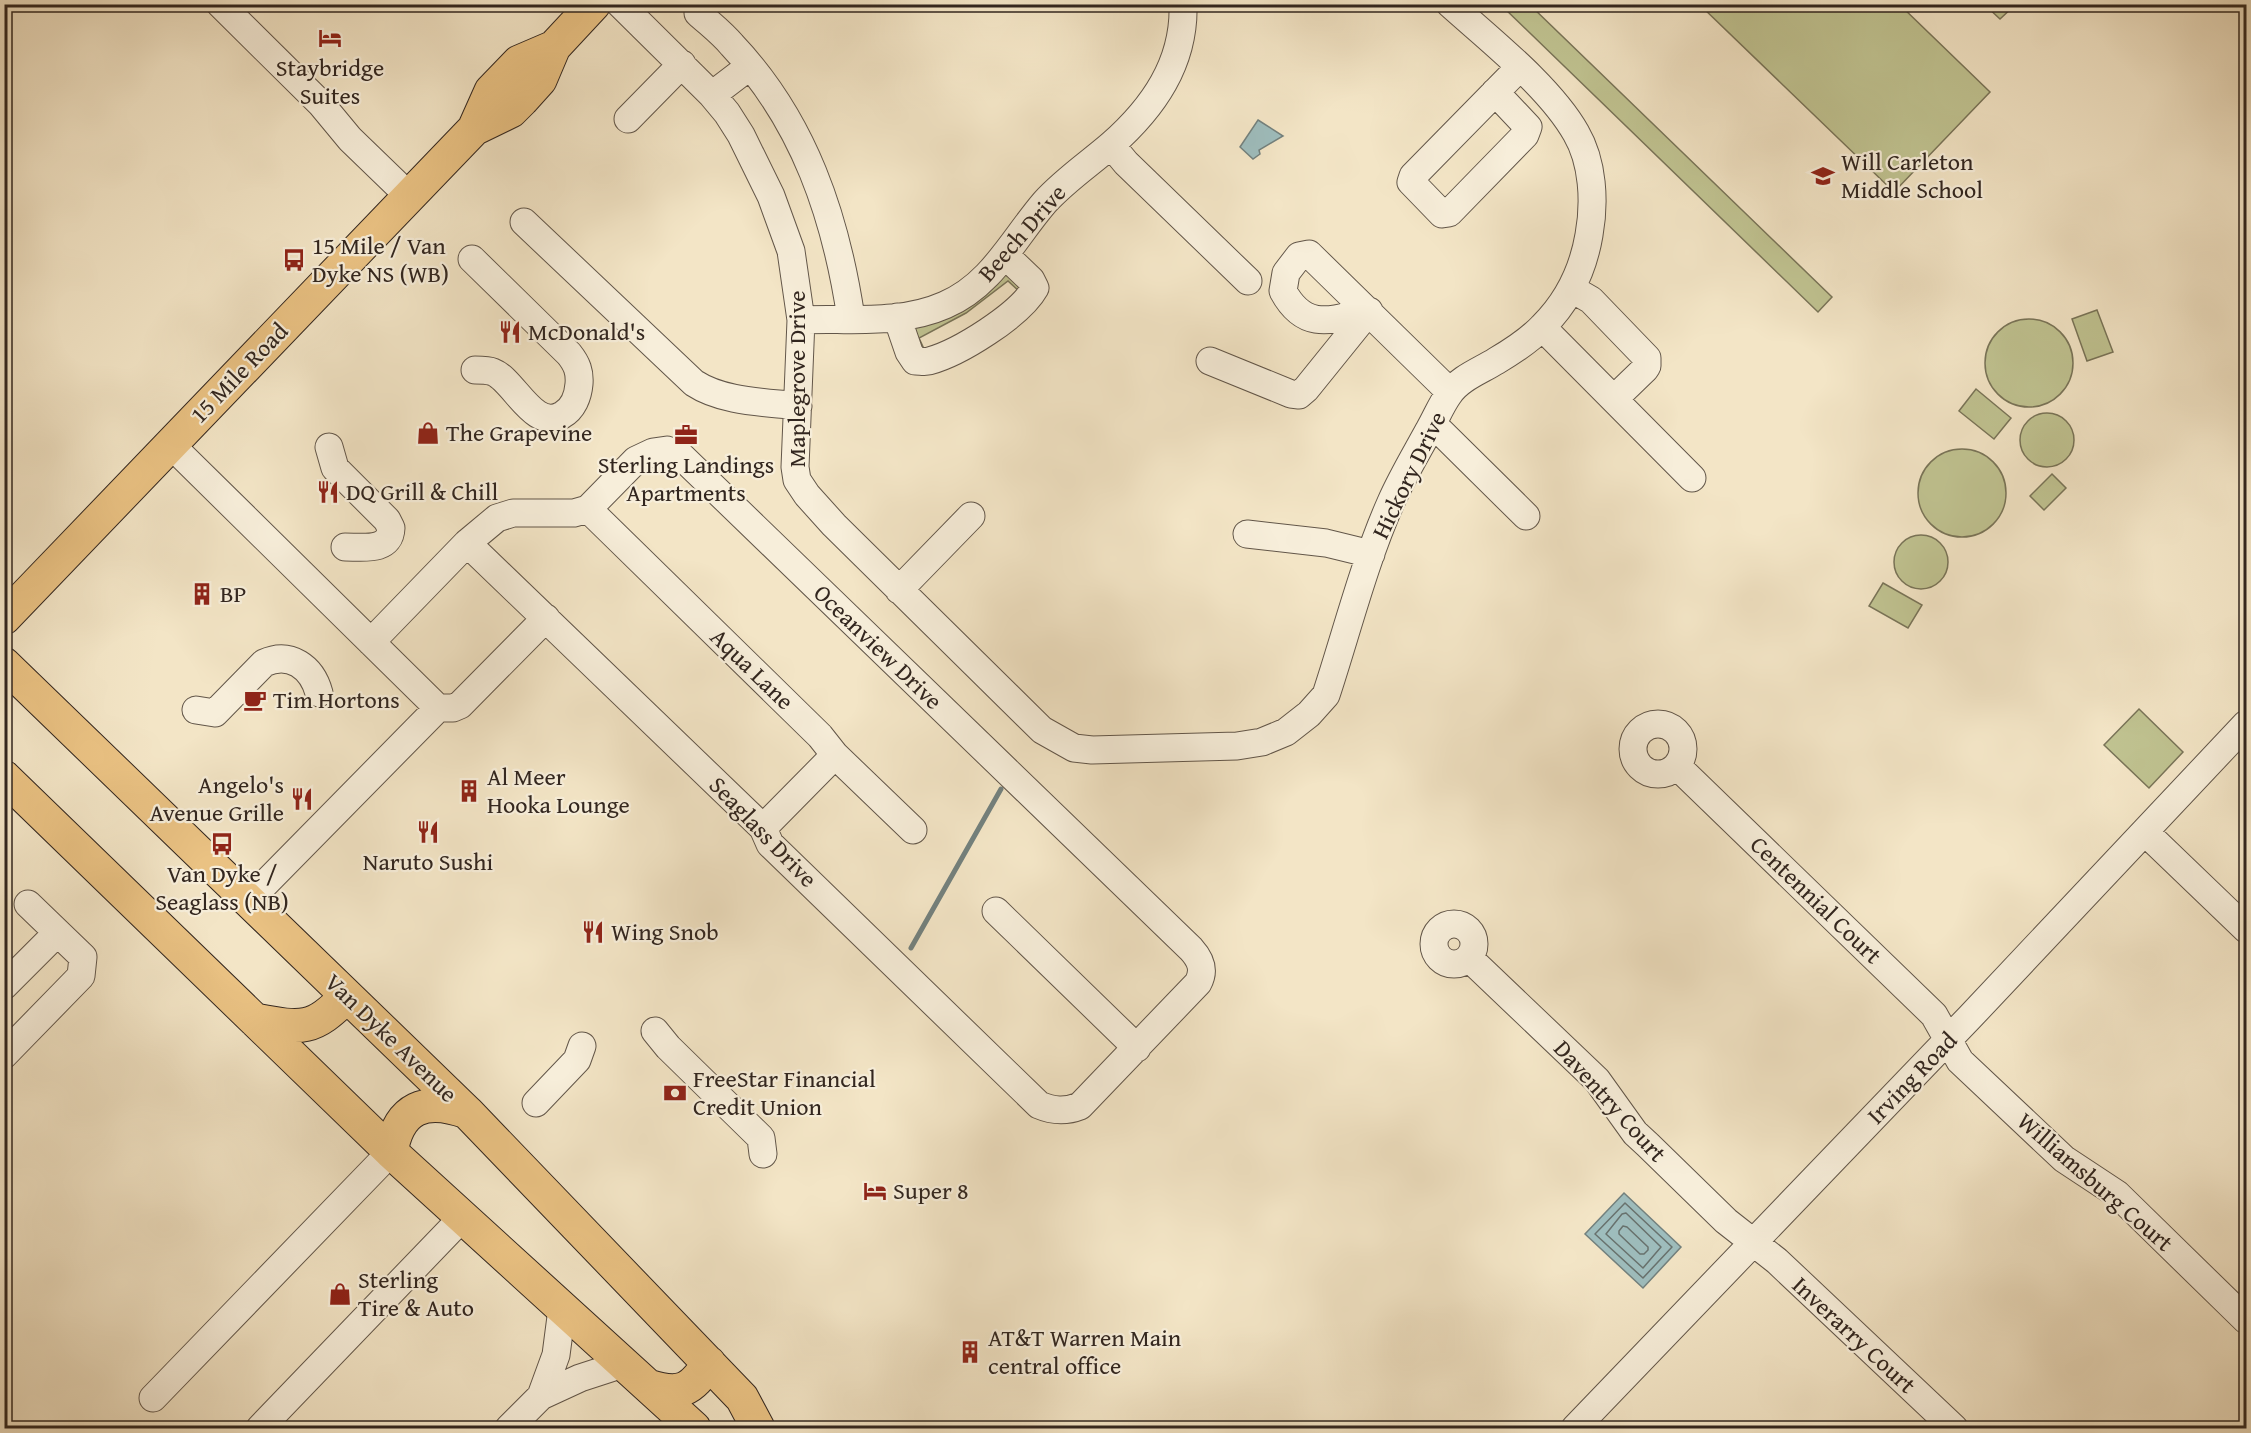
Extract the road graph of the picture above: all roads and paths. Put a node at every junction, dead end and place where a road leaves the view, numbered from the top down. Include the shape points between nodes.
1 (220, 4) edge
2 (594, 4) edge
3 (620, 4) edge
4 (1183, 4) edge
5 (1450, 4) edge
6 (699, 13) dead end
7 (682, 64) junction
8 (750, 66) junction
9 (1520, 68) junction
10 (1495, 92) junction
11 (712, 94) junction
12 (628, 119) dead end
13 (1111, 145) junction
14 (410, 197) junction
15 (524, 222) dead end
16 (1006, 256) junction
17 (472, 259) dead end
18 (1248, 281) dead end
19 (1572, 289) junction
20 (897, 317) junction
21 (851, 318) junction
22 (801, 320) junction
23 (1542, 327) junction
24 (1210, 361) dead end
25 (475, 370) dead end
26 (1450, 392) junction
27 (1614, 399) junction
28 (798, 406) junction
29 (1431, 427) junction
30 (171, 445) junction
31 (330, 447) dead end
32 (1692, 478) dead end
33 (588, 509) junction
34 (971, 516) dead end
35 (1526, 516) dead end
36 (1247, 534) dead end
37 (467, 543) junction
38 (345, 546) dead end
39 (1371, 554) junction
40 (899, 590) junction
41 (4, 618) edge
42 (546, 618) junction
43 (371, 642) junction
44 (4, 664) edge
45 (319, 693) dead end
46 (438, 708) junction
47 (196, 710) dead end
48 (2247, 724) edge
49 (1092, 750) joint
50 (835, 755) junction
51 (1677, 766) dead end
52 (4, 777) edge
53 (763, 828) junction
54 (913, 831) dead end
55 (2145, 832) junction
56 (248, 901) junction
57 (28, 904) dead end
58 (996, 911) dead end
59 (2247, 929) edge
60 (57, 933) junction
61 (1469, 958) dead end
62 (4, 986) edge
63 (347, 996) junction
64 (255, 1020) junction
65 (655, 1031) dead end
66 (1948, 1040) junction
67 (582, 1046) dead end
68 (1137, 1048) junction
69 (4, 1056) edge
70 (536, 1103) dead end
71 (1064, 1110) joint
72 (467, 1112) junction
73 (391, 1152) junction
74 (763, 1154) dead end
75 (462, 1218) junction
76 (1753, 1243) junction
77 (562, 1309) junction
78 (2247, 1320) edge
79 (709, 1363) junction
80 (623, 1364) junction
81 (648, 1386) junction
82 (541, 1396) junction
83 (153, 1398) dead end
84 (260, 1428) edge
85 (509, 1428) edge
86 (694, 1428) edge
87 (758, 1428) edge
88 (1575, 1428) edge
89 (1954, 1428) edge

1 - 14 street
2 - 14 main road, 15 Mile Road via 554,47 519,62 491,92 474,129
3 - 7 street, Maplegrove Drive
4 - 13 street, Beech Drive via 1184,23 1165,82 1150,106
5 - 9 street, Hickory Drive
6 - 8 street
7 - 11 street, Maplegrove Drive
7 - 12 street
8 - 11 street
8 - 21 street via 776,100 820,187 836,241
9 - 10 street
9 - 19 street, Hickory Drive via 1565,116 1586,156 1592,189 1591,223
10 - 10 street via 1413,176 1411,182 1442,214 1449,213 1525,135 1528,127
11 - 22 street, Maplegrove Drive via 741,135 771,196 791,251
13 - 16 street, Beech Drive via 1060,187
13 - 18 street
14 - 30 main road, 15 Mile Road
15 - 28 street via 694,383 705,390 744,400
16 - 20 street, Beech Drive via 970,291 946,305
16 - 20 street via 1031,280 1035,288 1030,298 956,350 927,362 915,361
17 - 25 street via 569,354 578,368 578,393 560,417 540,416 494,372
19 - 23 street, Hickory Drive
19 - 27 street via 1591,300 1647,358 1645,369
20 - 21 street, Beech Drive
21 - 22 street, Beech Drive
22 - 28 street, Maplegrove Drive
23 - 26 street, Hickory Drive via 1518,347 1467,376
23 - 27 street
24 - 26 street via 1299,395 1369,311
26 - 29 street, Hickory Drive
27 - 32 street
28 - 40 street, Maplegrove Drive via 797,480 834,525
29 - 35 street via 1440,431
29 - 39 street, Hickory Drive via 1390,503
30 - 41 main road, 15 Mile Road
30 - 43 street
31 - 38 street via 335,468 392,528 389,537 378,546
33 - 37 street via 574,513 513,513 484,526
33 - 50 street, Aqua Lane
33 - 68 street, Oceanview Drive via 636,460 667,450 681,456 1191,950 1200,962 1201,978
34 - 40 street
36 - 39 street via 1326,543
37 - 42 street, Seaglass Drive
37 - 43 street
39 - 49 street, Hickory Drive via 1326,695 1286,732 1262,742 1237,746
40 - 49 street, Maplegrove Drive via 1042,730 1074,748
42 - 46 street via 460,705
42 - 53 street, Seaglass Drive
43 - 46 street
44 - 56 main road, Van Dyke Avenue
45 - 47 street via 316,682 294,660 274,658 264,663 215,713
46 - 56 street
48 - 55 street, Irving Road
50 - 53 street
50 - 54 street, Aqua Lane
51 - 66 street, Centennial Court via 1934,1015
52 - 64 main road
53 - 71 street, Seaglass Drive via 770,844 1039,1105
55 - 59 street
55 - 66 street, Irving Road
56 - 63 main road, Van Dyke Avenue
57 - 60 street
58 - 68 street
60 - 62 street
60 - 69 street via 83,957 81,976
61 - 76 street, Daventry Court via 1597,1080 1647,1145
63 - 64 main road via 328,1015 309,1024
63 - 72 main road, Van Dyke Avenue
64 - 73 main road
65 - 74 street via 761,1138
66 - 76 street, Irving Road
66 - 78 street, Williamsburg Court via 1960,1061 2056,1153 2117,1194
67 - 70 street via 577,1060
68 - 71 street, Oceanview Drive via 1080,1106
72 - 73 main road via 440,1105 416,1110 398,1125
72 - 79 main road, Van Dyke Avenue
73 - 75 main road
73 - 83 street
75 - 77 main road
75 - 84 street
76 - 88 street, Irving Road
76 - 89 street, Inverarry Court via 1777,1261
77 - 80 main road
77 - 82 street via 556,1355
79 - 81 main road via 694,1383 680,1391
79 - 87 main road, Van Dyke Avenue via 742,1398
80 - 81 main road
80 - 82 street
81 - 86 main road
82 - 85 street

